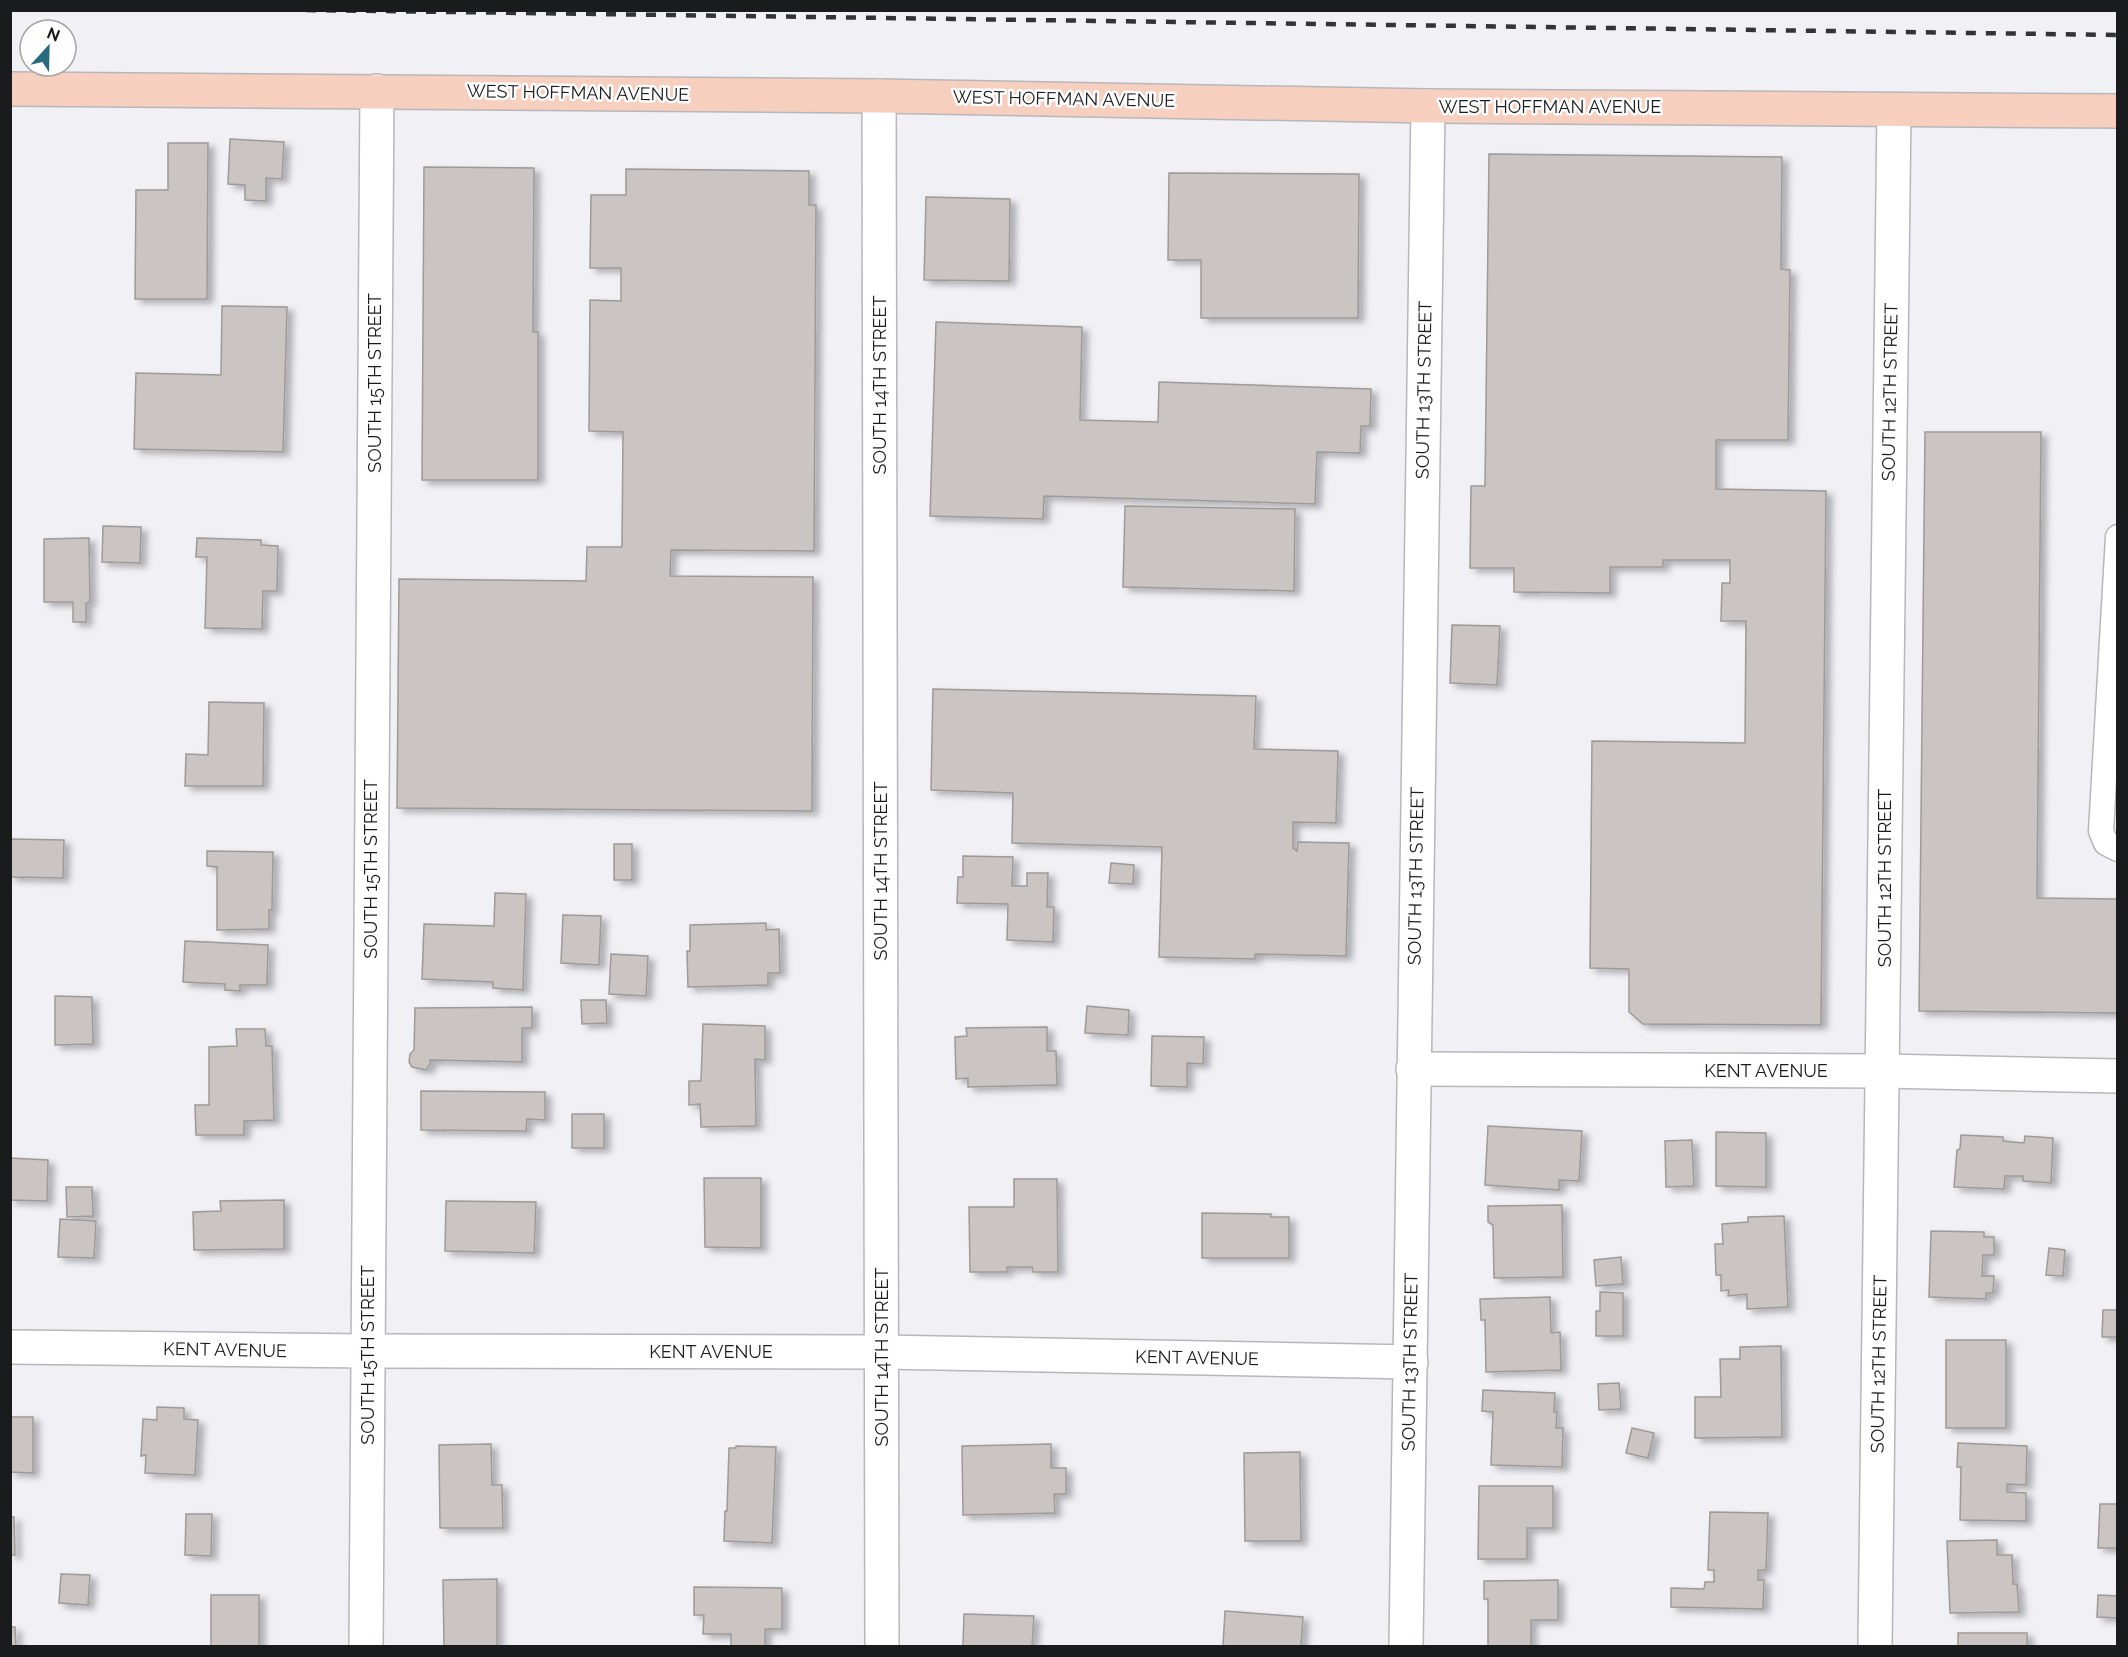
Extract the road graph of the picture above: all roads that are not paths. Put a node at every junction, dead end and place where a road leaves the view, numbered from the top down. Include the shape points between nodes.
1 (10, 89) edge
2 (377, 91) junction
3 (879, 96) junction
4 (1428, 106) junction
5 (1894, 110) junction
6 (2118, 111) edge
7 (2118, 537) edge
8 (2114, 635) edge
9 (2118, 849) edge
10 (1413, 1069) junction
11 (1884, 1071) junction
12 (2118, 1076) edge
13 (10, 1347) edge
14 (368, 1352) junction
15 (882, 1352) junction
16 (1411, 1362) junction
17 (366, 1647) edge
18 (882, 1647) edge
19 (1406, 1647) edge
20 (1875, 1647) edge

1 - 2 main road, WEST HOFFMAN AVENUE
2 - 3 main road, WEST HOFFMAN AVENUE
2 - 14 street, SOUTH 15TH STREET
3 - 4 main road, WEST HOFFMAN AVENUE
3 - 15 street, SOUTH 14TH STREET
4 - 5 main road, WEST HOFFMAN AVENUE
4 - 10 street, SOUTH 13TH STREET
5 - 6 main road, WEST HOFFMAN AVENUE
5 - 11 street, SOUTH 12TH STREET
7 - 8 lane
8 - 9 lane via 2101,831 2106,843
10 - 11 street, KENT AVENUE
10 - 16 street, SOUTH 13TH STREET
11 - 12 street, KENT AVENUE
11 - 20 street, SOUTH 12TH STREET
13 - 14 street, KENT AVENUE
14 - 15 street, KENT AVENUE
14 - 17 street, SOUTH 15TH STREET
15 - 16 street, KENT AVENUE
15 - 18 street, SOUTH 14TH STREET
16 - 19 street, SOUTH 13TH STREET

